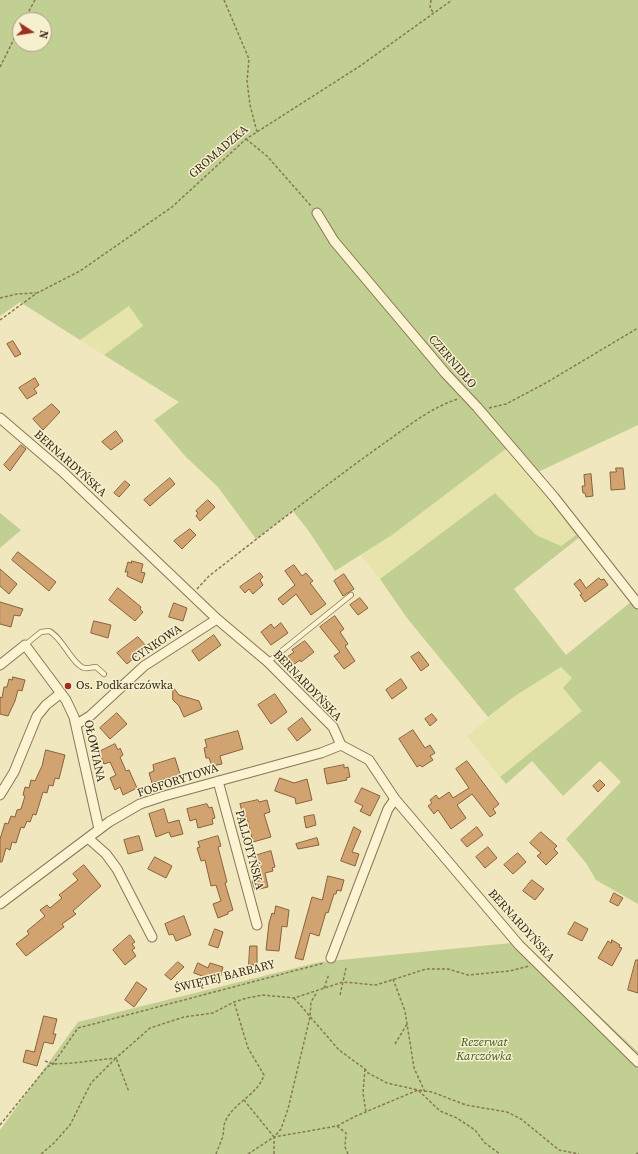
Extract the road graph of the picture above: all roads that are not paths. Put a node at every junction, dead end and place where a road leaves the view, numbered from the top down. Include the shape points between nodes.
1 (317, 213) road end
2 (0, 418) edge
3 (351, 595) dead end
4 (638, 604) edge
5 (217, 619) junction
6 (25, 645) junction
7 (268, 662) junction
8 (0, 665) edge
9 (104, 674) dead end
10 (61, 693) junction
11 (77, 724) junction
12 (341, 745) junction
13 (218, 781) junction
14 (0, 796) edge
15 (395, 799) junction
16 (99, 829) junction
17 (88, 838) junction
18 (0, 904) edge
19 (257, 925) dead end
20 (152, 937) dead end
21 (331, 958) road end
22 (638, 1062) edge

1 - 4 street, CZERNIDŁO via 334,240 554,497
2 - 5 street, BERNARDYŃSKA via 63,472
3 - 7 lane
5 - 7 street, BERNARDYŃSKA
5 - 11 street, CYNKOWA via 144,666 90,716
6 - 8 street
6 - 9 lane via 41,632 49,631 81,666 96,667
6 - 10 street, OŁOWIANA
7 - 12 street, BERNARDYŃSKA via 333,727
10 - 11 street, OŁOWIANA
10 - 14 street via 46,704 37,716 14,772
11 - 16 street, OŁOWIANA
12 - 13 street, FOSFORYTOWA via 321,753
12 - 15 street, BERNARDYŃSKA via 369,760
13 - 16 street, FOSFORYTOWA via 152,800 120,815
13 - 19 street, PALLOTYŃSKA
15 - 21 street via 388,809
15 - 22 street, BERNARDYŃSKA via 536,963
16 - 17 street, FOSFORYTOWA
17 - 18 street, FOSFORYTOWA
17 - 20 street via 106,854 117,869

